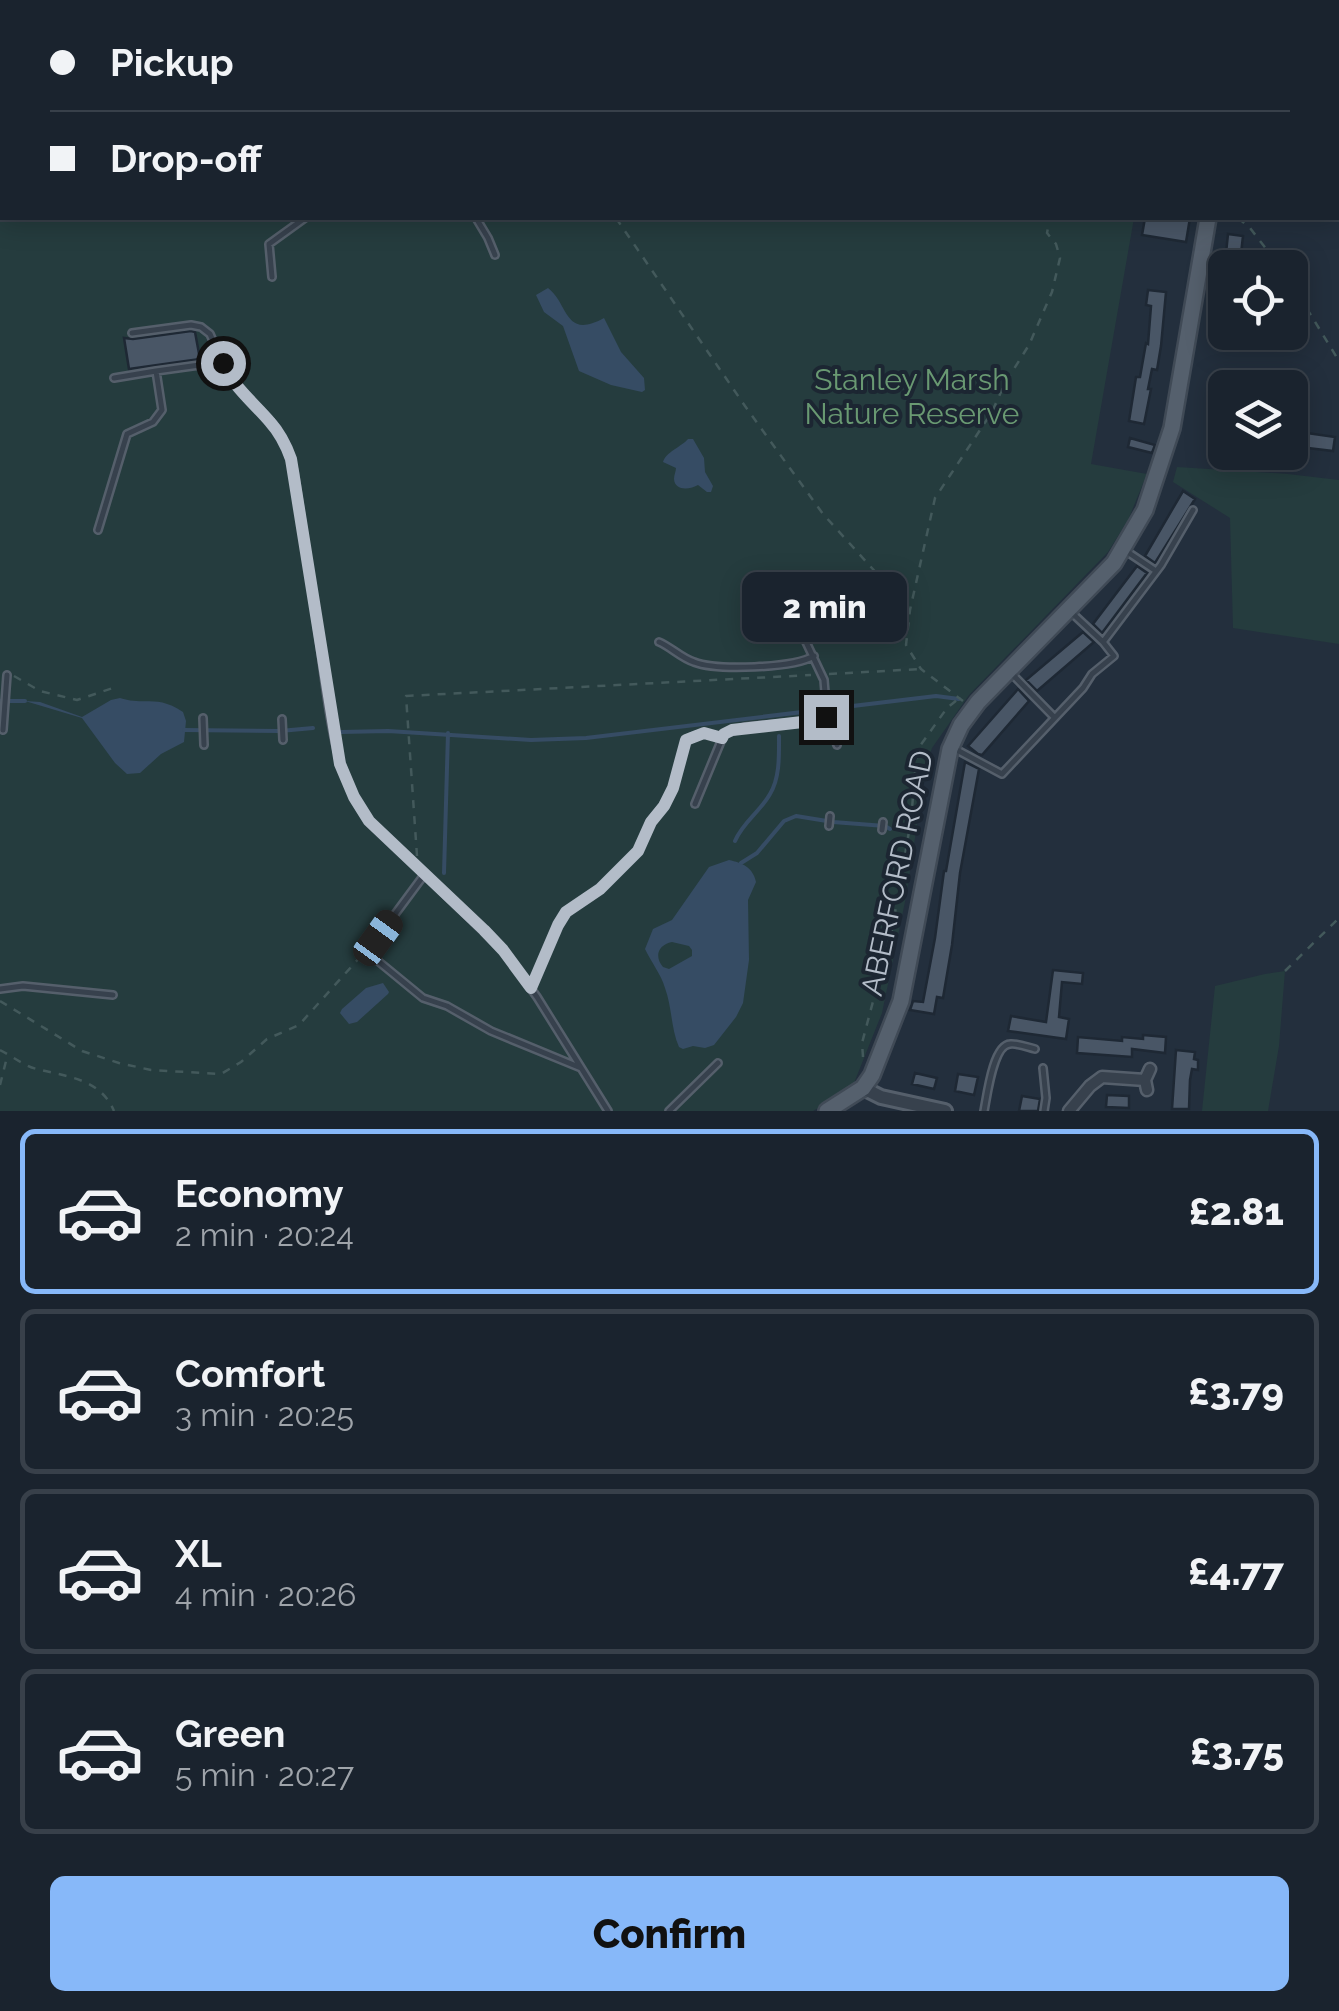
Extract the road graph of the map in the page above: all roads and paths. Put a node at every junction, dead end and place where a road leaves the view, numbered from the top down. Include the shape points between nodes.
1 (303, 220) edge
2 (477, 220) edge
3 (617, 220) edge
4 (1050, 220) edge
5 (1208, 220) edge
6 (1240, 220) edge
7 (1267, 250) edge
8 (495, 255) dead end
9 (272, 277) dead end
10 (1308, 311) edge
11 (132, 333) dead end
12 (1339, 362) edge
13 (214, 363) dead end
14 (156, 372) junction
15 (114, 378) dead end
16 (1193, 510) dead end
17 (98, 530) dead end
18 (1124, 549) junction
19 (1156, 571) junction
20 (1068, 609) junction
21 (910, 610) junction
22 (659, 642) dead end
23 (806, 642) dead end
24 (1103, 642) junction
25 (814, 656) junction
26 (920, 669) junction
27 (1008, 671) junction
28 (8, 674) joint
29 (822, 674) junction
30 (116, 687) dead end
31 (826, 717) junction
32 (1054, 718) junction
33 (203, 721) dead end
34 (282, 721) dead end
35 (4, 730) dead end
36 (283, 738) dead end
37 (722, 738) junction
38 (204, 742) dead end
39 (837, 745) dead end
40 (958, 750) dead end
41 (695, 804) dead end
42 (830, 816) dead end
43 (829, 826) dead end
44 (418, 868) junction
45 (424, 875) junction
46 (1339, 918) edge
47 (366, 950) dead end
48 (1285, 971) dead end
49 (531, 988) junction
50 (0, 989) edge
51 (113, 995) dead end
52 (0, 1001) edge
53 (1034, 1049) dead end
54 (0, 1050) edge
55 (8, 1054) junction
56 (718, 1063) dead end
57 (581, 1068) junction
58 (1043, 1068) dead end
59 (1148, 1080) dead end
60 (868, 1082) junction
61 (0, 1085) edge
62 (114, 1111) edge
63 (608, 1111) edge
64 (669, 1111) edge
65 (827, 1111) edge
66 (945, 1111) edge
67 (984, 1111) edge
68 (1044, 1111) edge
69 (1070, 1111) edge

1 - 9 lane via 269,244
2 - 8 lane
3 - 21 path via 823,514
4 - 21 path via 1047,233 1060,258 1052,292 992,412 935,498
5 - 18 main road, ABERFORD ROAD via 1172,428 1145,510
6 - 7 path
10 - 12 path
11 - 44 lane via 191,326 210,334 228,376 285,444 340,764 361,810
13 - 14 lane
14 - 15 lane
14 - 17 lane via 162,410 127,434
16 - 19 lane
18 - 19 lane
18 - 20 main road, ABERFORD ROAD
19 - 24 lane
20 - 24 lane
20 - 27 main road, ABERFORD ROAD
21 - 26 path via 906,645
22 - 25 lane via 697,664 748,667
23 - 25 lane
24 - 32 lane via 1114,656
25 - 29 lane
26 - 29 path
26 - 60 path via 959,699 917,750 892,930 862,1043
27 - 32 lane
27 - 60 main road, ABERFORD ROAD via 961,724 950,749 901,1001
28 - 30 path via 77,700
28 - 35 lane
29 - 31 lane
29 - 44 path via 406,696
31 - 37 lane via 732,730
31 - 39 lane
32 - 40 lane via 1002,774
33 - 38 lane
34 - 36 lane
37 - 41 lane
37 - 49 lane via 704,733 686,740 673,788 638,851 566,912
42 - 43 lane
44 - 45 lane
45 - 49 lane via 494,940
45 - 57 lane via 367,952 422,998
46 - 48 path
47 - 52 path via 298,1024 221,1074 119,1063 82,1050
49 - 57 lane
50 - 51 lane
53 - 67 lane via 1003,1046
54 - 55 path
55 - 61 path
55 - 62 path via 33,1068 85,1080
56 - 64 lane
57 - 63 lane
58 - 68 lane
59 - 69 street via 1102,1077
60 - 65 main road
60 - 66 street via 881,1097

